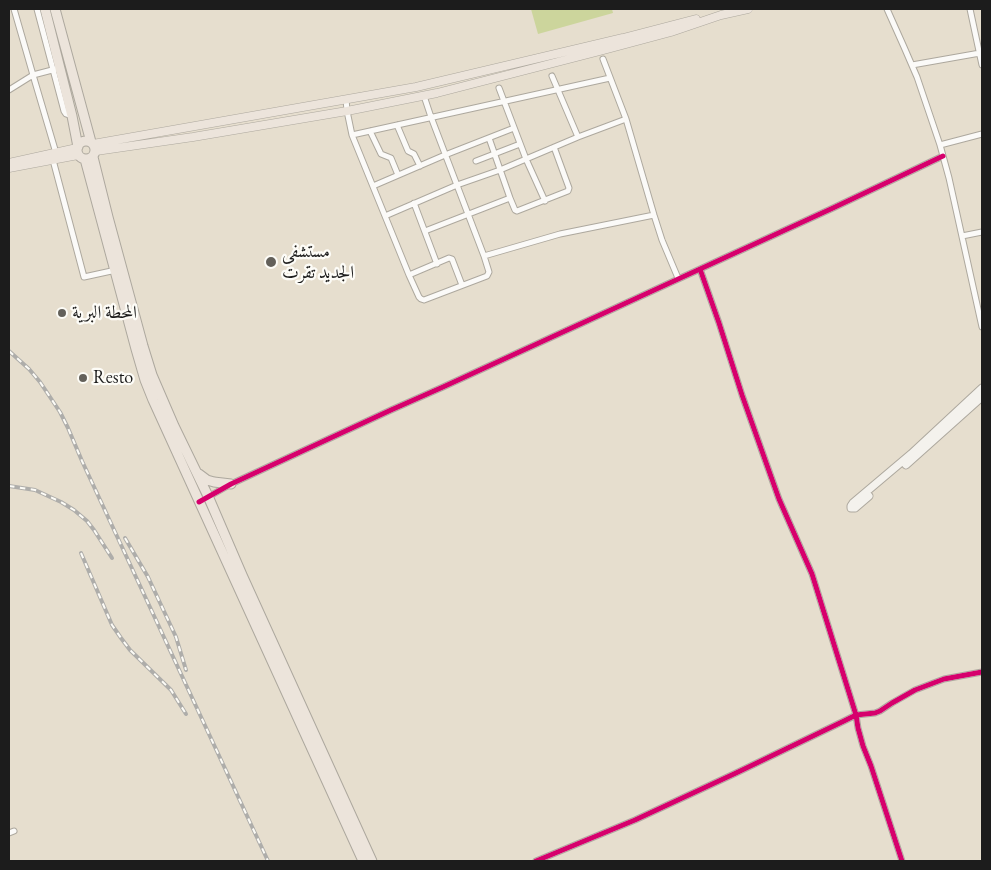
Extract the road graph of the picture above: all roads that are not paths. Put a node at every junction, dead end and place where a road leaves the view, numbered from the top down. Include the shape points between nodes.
1 (14, 9) edge
2 (36, 9) edge
3 (45, 9) edge
4 (55, 9) edge
5 (731, 9) edge
6 (748, 9) edge
7 (887, 9) edge
8 (970, 9) edge
9 (670, 29) junction
10 (624, 41) junction
11 (980, 53) junction
12 (603, 59) dead end
13 (982, 65) edge
14 (912, 66) junction
15 (56, 69) junction
16 (33, 75) junction
17 (552, 76) dead end
18 (610, 78) junction
19 (498, 88) dead end
20 (9, 90) edge
21 (557, 90) junction
22 (424, 96) junction
23 (346, 99) junction
24 (503, 101) junction
25 (347, 111) junction
26 (430, 117) junction
27 (626, 119) junction
28 (397, 125) junction
29 (514, 128) junction
30 (370, 131) junction
31 (982, 134) edge
32 (352, 135) junction
33 (578, 137) junction
34 (489, 138) junction
35 (520, 144) junction
36 (940, 145) junction
37 (554, 147) junction
38 (86, 150) junction
39 (494, 154) junction
40 (445, 155) junction
41 (943, 156) junction
42 (54, 157) junction
43 (526, 159) junction
44 (476, 161) dead end
45 (10, 165) edge
46 (420, 166) junction
47 (500, 170) junction
48 (398, 175) junction
49 (457, 185) junction
50 (373, 186) junction
51 (510, 198) junction
52 (544, 200) junction
53 (414, 203) junction
54 (468, 214) junction
55 (654, 215) junction
56 (385, 216) junction
57 (424, 232) junction
58 (982, 232) edge
59 (962, 236) junction
60 (484, 256) junction
61 (437, 264) junction
62 (700, 269) junction
63 (119, 270) junction
64 (408, 275) junction
65 (678, 278) junction
66 (462, 285) junction
67 (982, 327) edge
68 (982, 388) edge
69 (982, 398) edge
70 (196, 473) junction
71 (231, 484) junction
72 (208, 496) junction
73 (199, 502) junction
74 (260, 623) junction
75 (982, 672) edge
76 (856, 716) junction
77 (363, 861) edge
78 (372, 861) edge
79 (536, 861) edge
80 (902, 861) edge

1 - 16 street
2 - 15 street
3 - 15 highway
4 - 38 highway
5 - 9 main road
6 - 9 main road
7 - 14 street
8 - 11 street
9 - 10 main road
10 - 22 main road
10 - 23 main road via 416,87
11 - 13 street
11 - 14 street
12 - 18 street
14 - 36 street
15 - 16 street
15 - 38 highway
16 - 20 street
16 - 42 street
17 - 21 street
18 - 21 street
18 - 27 street
19 - 24 street
21 - 24 street
21 - 33 street
22 - 25 main road
22 - 26 street
23 - 25 street
23 - 38 main road
24 - 26 street
24 - 29 street
25 - 32 street
25 - 38 main road via 193,137
26 - 28 street
26 - 40 street
27 - 33 street
27 - 55 street
28 - 30 street
28 - 46 street via 408,151 414,154
29 - 34 street
29 - 35 street
30 - 32 street
30 - 48 street via 380,154 391,158
31 - 36 street
32 - 50 street
33 - 37 street
34 - 39 street
34 - 40 street
35 - 39 street
35 - 43 street
36 - 41 street
37 - 43 street
37 - 52 street via 569,189
38 - 42 main road
38 - 63 highway
39 - 44 street
39 - 47 street
40 - 46 street
40 - 49 street
41 - 59 street
41 - 62 street
42 - 45 main road
42 - 63 street via 84,278
43 - 47 street
43 - 52 street
46 - 48 street
47 - 49 street
47 - 51 street
48 - 50 street
49 - 53 street
49 - 54 street
50 - 56 street
51 - 52 street via 517,211
51 - 54 street
53 - 56 street
53 - 57 street
54 - 57 street
54 - 60 street
55 - 60 street via 560,234
55 - 65 street
56 - 64 street
57 - 61 street
58 - 59 street
59 - 67 street
60 - 66 street via 489,274
61 - 64 street
61 - 66 street via 452,258
62 - 65 street
62 - 76 street via 779,499 812,574
63 - 70 highway via 152,375
63 - 73 highway via 145,380
64 - 66 street via 419,297 424,300
65 - 71 street
68 - 69 street via 851,508 855,508
70 - 71 highway via 211,482
70 - 72 highway
71 - 72 street
72 - 73 street
72 - 74 highway
73 - 74 highway
74 - 77 highway
74 - 78 highway
75 - 76 street via 944,679 915,690 880,711
76 - 79 street via 635,820
76 - 80 street

